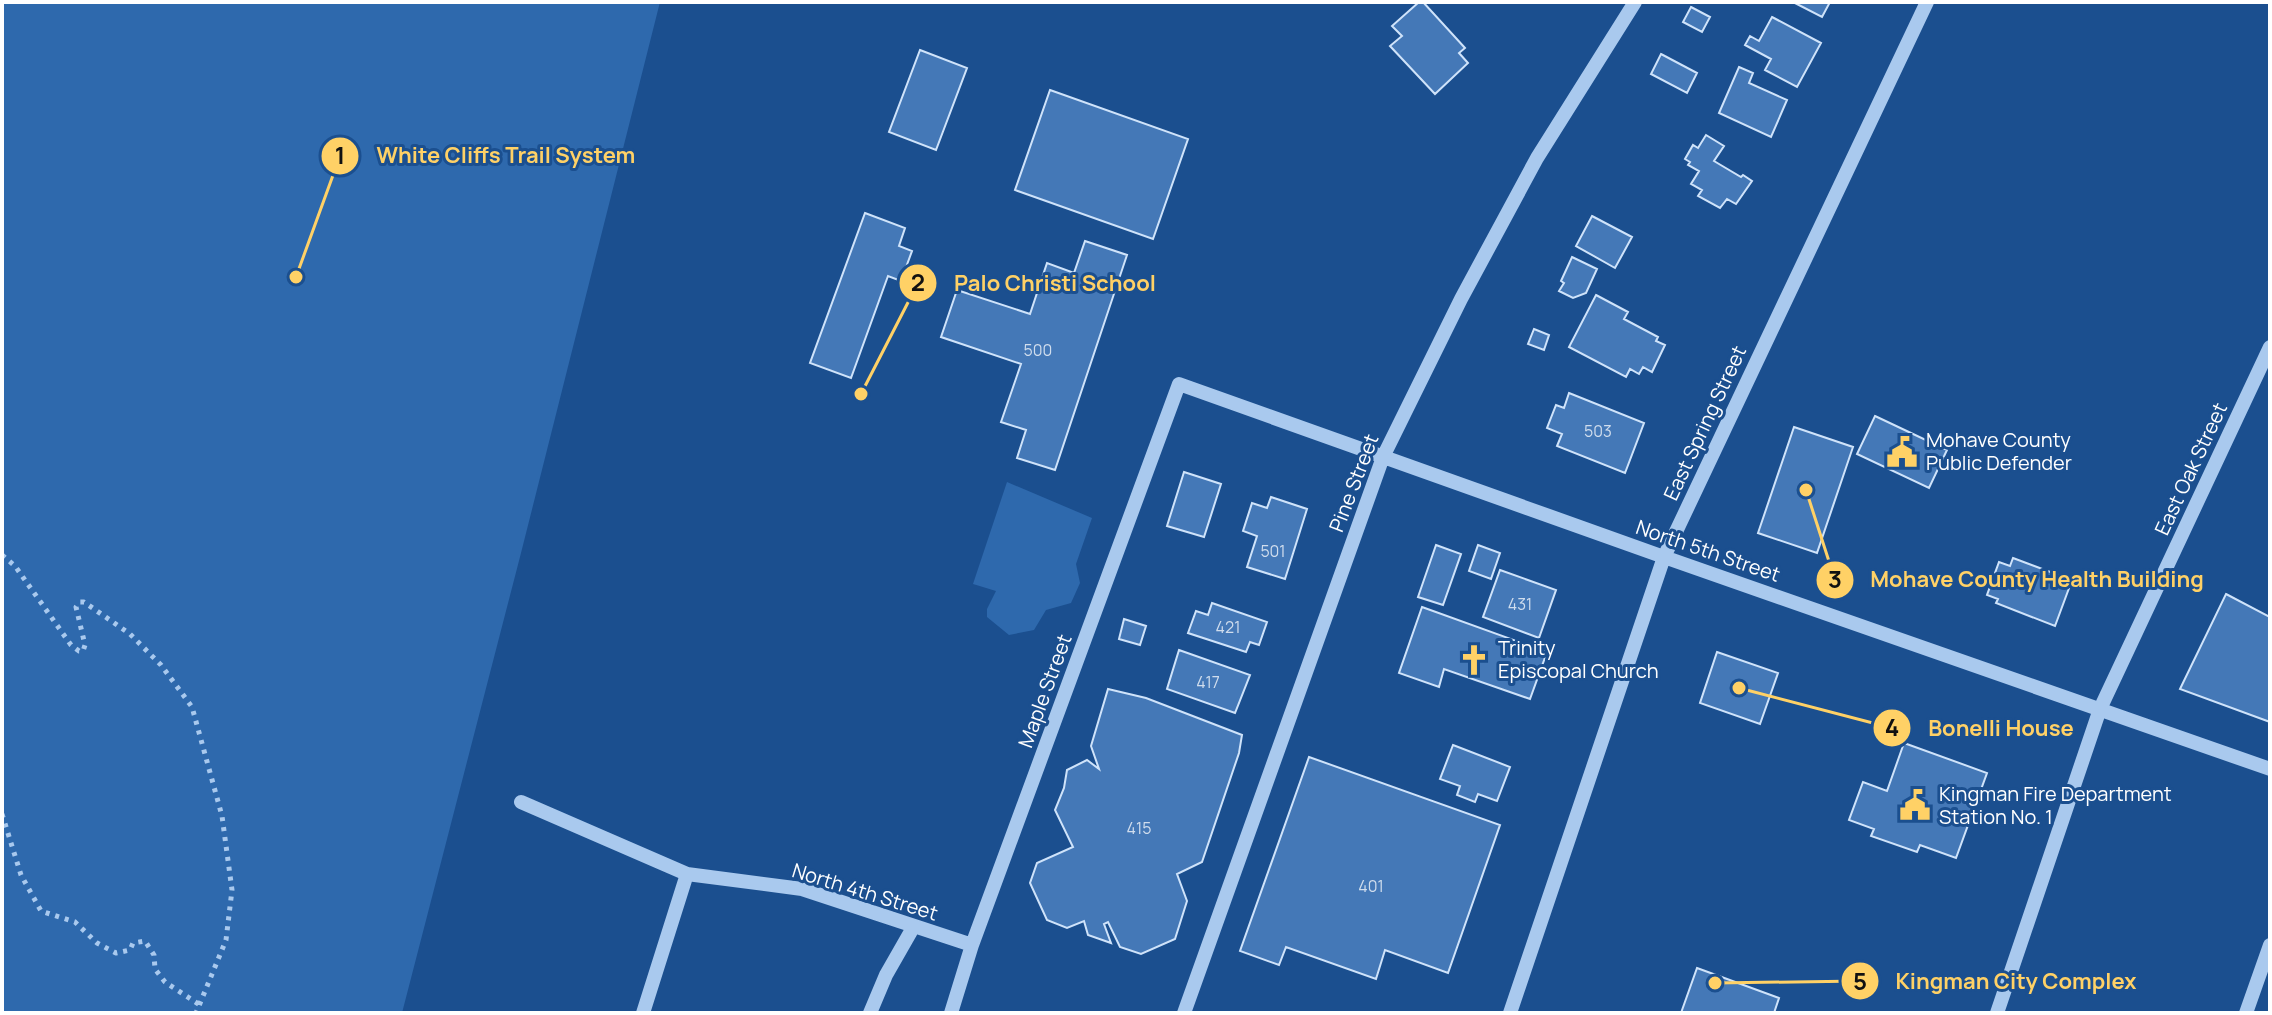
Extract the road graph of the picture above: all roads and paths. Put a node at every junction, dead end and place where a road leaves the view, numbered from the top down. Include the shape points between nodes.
1 (1635, 2) edge
2 (1927, 2) edge
3 (2270, 347) edge
4 (1179, 384) joint
5 (1383, 457) junction
6 (2, 555) edge
7 (1664, 557) junction
8 (2100, 709) junction
9 (2270, 769) edge
10 (521, 802) dead end
11 (2, 814) edge
12 (687, 874) junction
13 (914, 926) junction
14 (972, 945) junction
15 (2270, 945) edge
16 (200, 1005) junction
17 (196, 1013) edge
18 (643, 1013) edge
19 (870, 1013) edge
20 (951, 1013) edge
21 (1184, 1013) edge
22 (1510, 1013) edge
23 (1997, 1013) edge
24 (2246, 1013) edge

1 - 5 street, Pine Street via 1537,158
2 - 7 street, East Spring Street
3 - 8 street, East Oak Street
4 - 5 street, North 5th Street
4 - 14 street, Maple Street
5 - 7 street, North 5th Street
5 - 21 street, Pine Street
6 - 16 path via 71,645 83,651 85,638 76,607 84,602 151,654 192,707 222,816 232,890 226,940
7 - 8 street, North 5th Street
7 - 22 street, East Spring Street
8 - 9 street, North 5th Street
8 - 23 street, East Oak Street
10 - 12 street, North 4th Street
11 - 16 path via 21,875 41,911 75,922 116,953 145,941 165,982
12 - 13 street, North 4th Street via 802,889
12 - 18 street
13 - 14 street, North 4th Street
13 - 19 street
14 - 20 street, Maple Street
15 - 24 street
16 - 17 path

